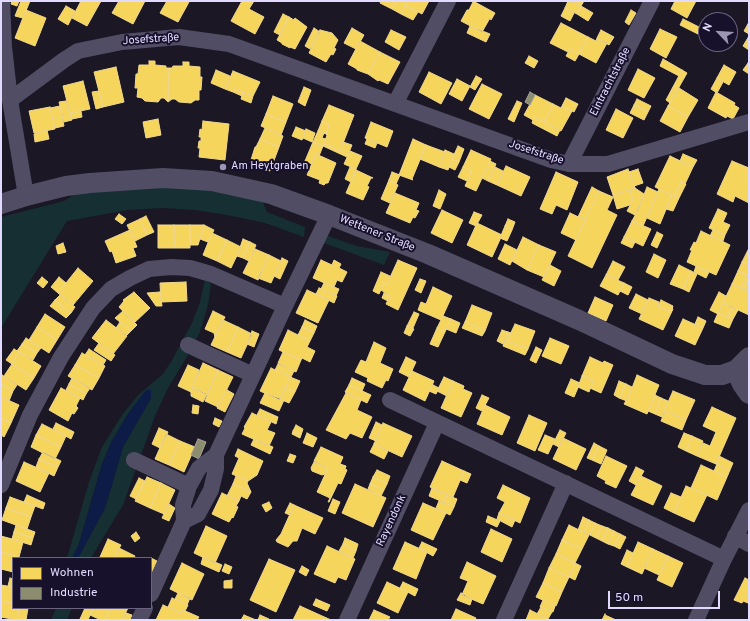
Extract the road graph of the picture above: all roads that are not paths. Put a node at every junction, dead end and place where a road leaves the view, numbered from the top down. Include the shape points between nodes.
1 (2, 1) edge
2 (448, 1) edge
3 (652, 1) edge
4 (10, 100) junction
5 (395, 104) junction
6 (749, 122) edge
7 (569, 164) junction
8 (26, 196) junction
9 (1, 204) edge
10 (330, 215) junction
11 (285, 306) junction
12 (188, 345) dead end
13 (742, 364) edge
14 (253, 375) junction
15 (749, 394) edge
16 (390, 400) dead end
17 (437, 423) junction
18 (216, 455) junction
19 (134, 460) dead end
20 (566, 483) junction
21 (1, 485) edge
22 (189, 486) junction
23 (749, 510) edge
24 (184, 521) junction
25 (742, 540) edge
26 (724, 558) junction
27 (152, 592) edge
28 (144, 609) edge
29 (139, 620) edge
30 (347, 620) edge
31 (504, 620) edge
32 (696, 620) edge

1 - 4 street
2 - 5 street
3 - 7 street, Eintrachtstraße
4 - 5 street, Josefstraße via 78,51 122,42 179,37 229,44
4 - 8 street
5 - 7 street, Josefstraße via 551,160
6 - 7 street, Josefstraße via 608,164
8 - 9 street, Wettener Straße
8 - 10 street, Wettener Straße via 66,186 163,178 212,181 271,194
10 - 11 street
10 - 13 street, Wettener Straße via 428,254 672,364 706,375 722,375
11 - 14 street
11 - 21 street via 211,274 190,268 149,269 110,289 93,308 61,357 30,415
12 - 14 street
13 - 15 street via 742,384
14 - 18 street
16 - 17 street
17 - 20 street
17 - 30 street, Rayendonk
18 - 22 street via 199,468
18 - 24 street via 211,490 198,514
19 - 22 street
20 - 26 street
20 - 31 street
22 - 24 street via 183,505
23 - 25 street
24 - 27 street
25 - 26 street
26 - 32 street
28 - 29 street

